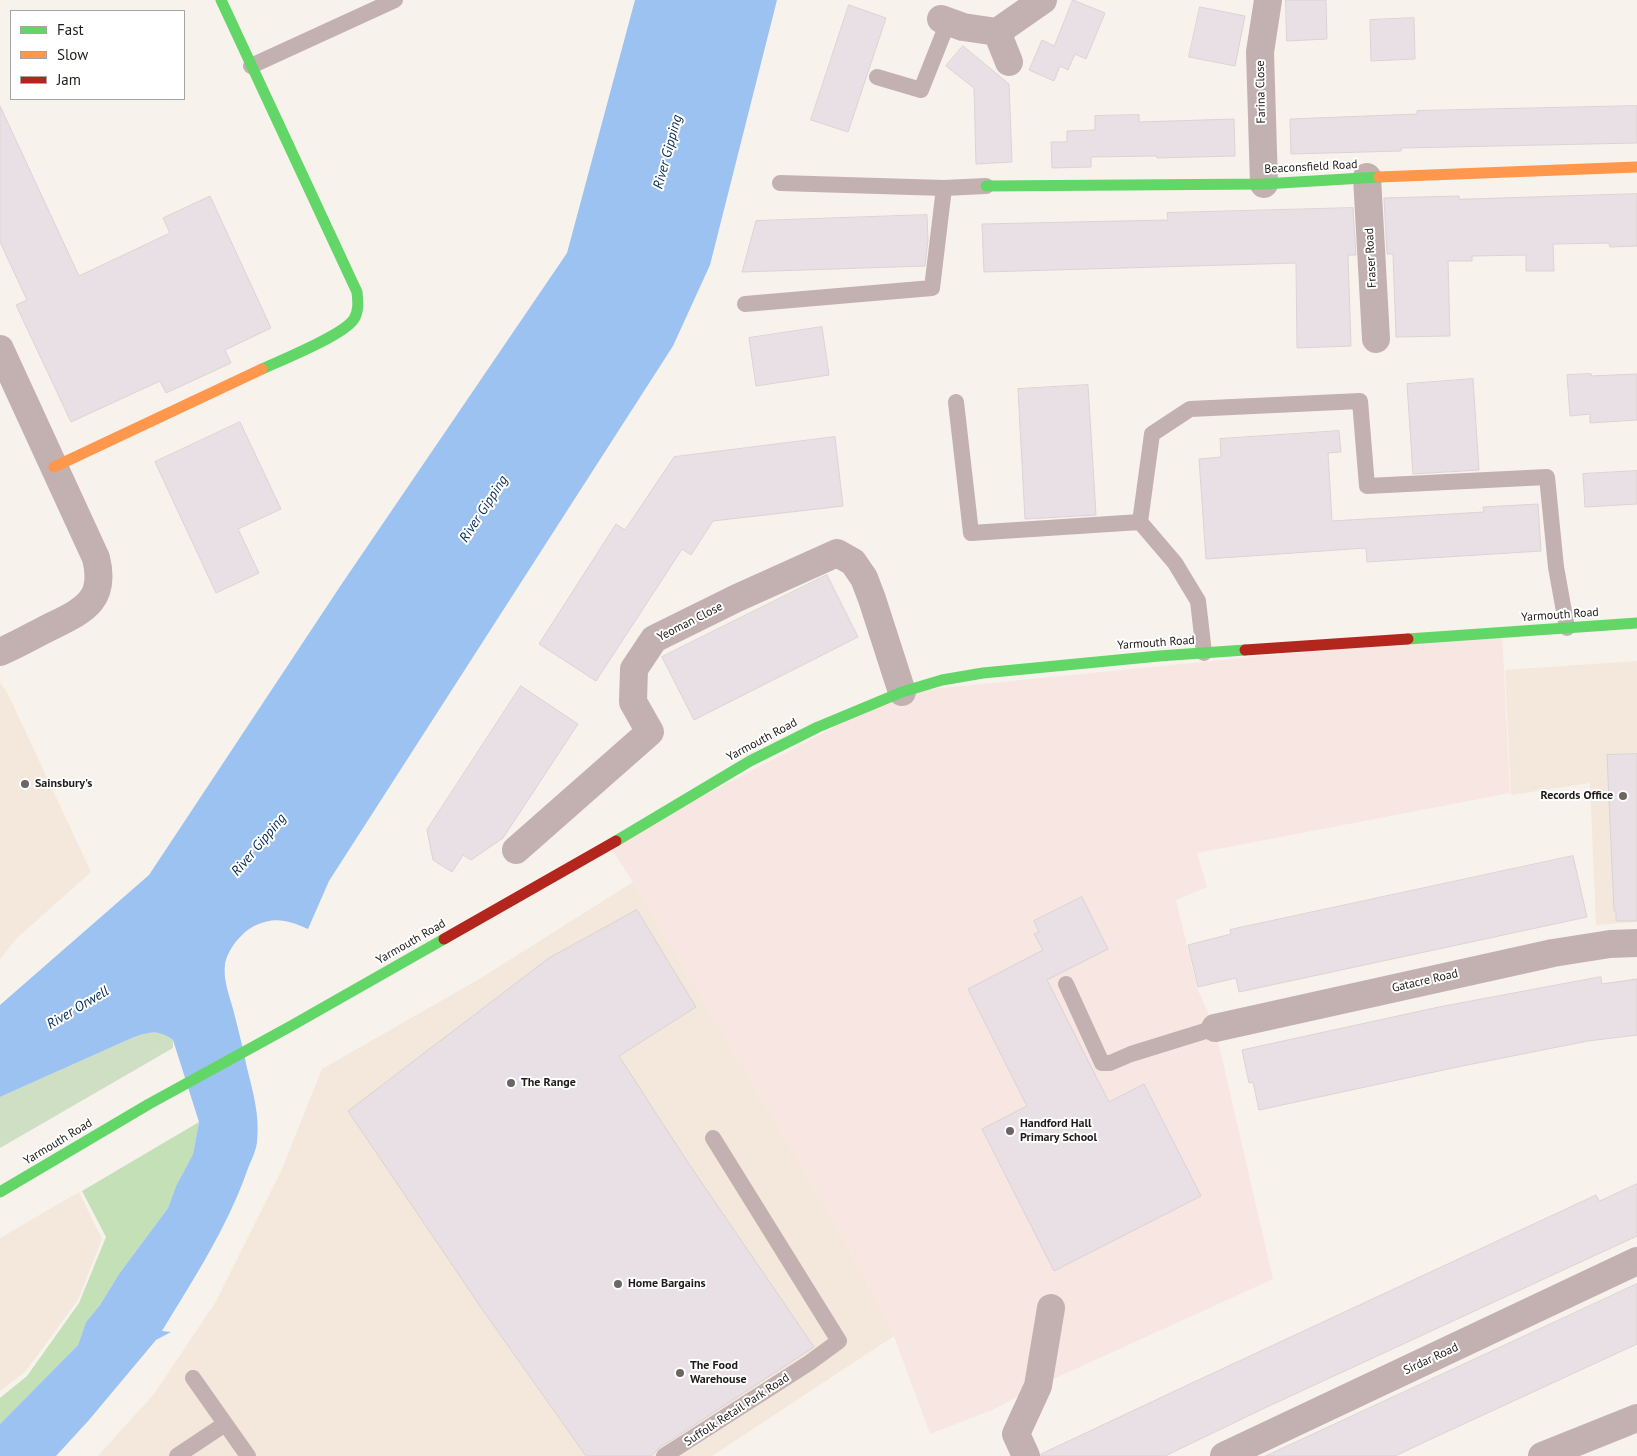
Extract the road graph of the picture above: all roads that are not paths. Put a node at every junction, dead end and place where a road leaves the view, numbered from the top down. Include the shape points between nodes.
1 (221, 0) edge
2 (395, 0) edge
3 (1043, 0) edge
4 (1268, 0) edge
5 (944, 21) joint
6 (996, 32) junction
7 (1009, 62) dead end
8 (251, 66) junction
9 (877, 77) dead end
10 (1637, 167) edge
11 (1366, 177) junction
12 (780, 184) dead end
13 (1264, 184) junction
14 (986, 186) joint
15 (944, 188) junction
16 (745, 304) dead end
17 (1376, 339) dead end
18 (0, 349) edge
19 (956, 402) dead end
20 (54, 467) junction
21 (1140, 522) junction
22 (1637, 623) edge
23 (1567, 628) junction
24 (0, 652) edge
25 (1204, 653) junction
26 (902, 692) junction
27 (516, 850) dead end
28 (1637, 943) edge
29 (1066, 984) dead end
30 (1214, 1028) joint
31 (713, 1138) dead end
32 (0, 1192) edge
33 (1637, 1261) edge
34 (1051, 1308) dead end
35 (193, 1378) dead end
36 (1637, 1418) edge
37 (225, 1424) junction
38 (177, 1456) edge
39 (248, 1456) edge
40 (664, 1456) edge
41 (1026, 1456) edge
42 (1224, 1456) edge
43 (1542, 1456) edge

1 - 8 main road
2 - 8 lane
3 - 6 street
4 - 13 street, Farina Close via 1260,52
5 - 6 street
5 - 9 lane via 921,90
6 - 7 street
8 - 20 main road via 357,292 357,313 348,327 339,333
10 - 11 main road, Beaconsfield Road
11 - 13 main road, Beaconsfield Road
11 - 17 street, Fraser Road
12 - 15 lane
13 - 14 main road, Beaconsfield Road
14 - 15 lane
15 - 16 lane via 932,288
18 - 20 street
19 - 21 lane via 971,533
20 - 24 street via 96,558 100,581 94,596 77,614
21 - 23 lane via 1152,434 1190,409 1360,401 1367,486 1547,477 1556,568
21 - 25 lane via 1175,563 1198,601
22 - 23 main road, Yarmouth Road
23 - 25 main road, Yarmouth Road
25 - 26 main road, Yarmouth Road via 984,673 942,680
26 - 27 street, Yeoman Close via 864,578 853,562 837,553 654,639 634,669 633,702 650,732
26 - 32 main road, Yarmouth Road via 818,727 750,761 609,845
28 - 30 street, Gatacre Road via 1553,953
29 - 30 lane via 1102,1063
31 - 40 lane, Suffolk Retail Park Road via 839,1341 809,1364
33 - 42 street, Sirdar Road
34 - 41 street via 1038,1386 1016,1434
35 - 37 lane
36 - 43 street
37 - 38 lane
37 - 39 lane

